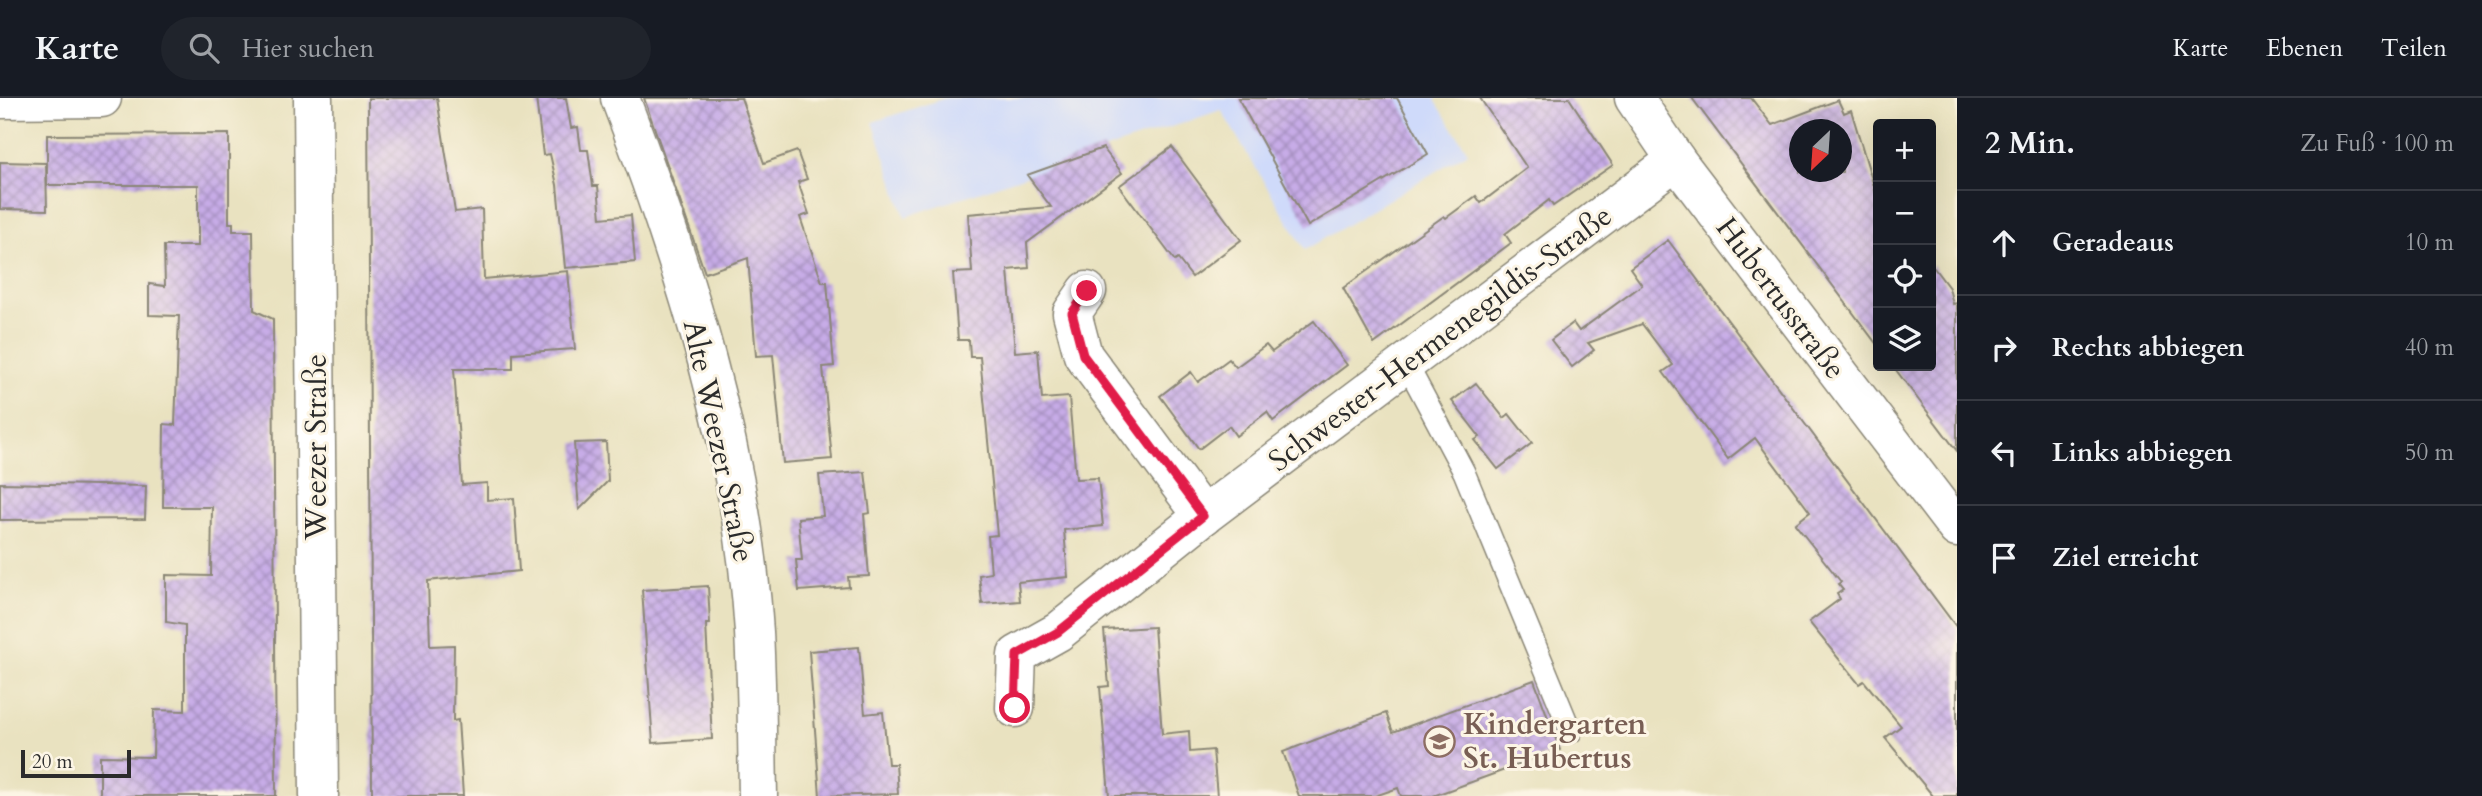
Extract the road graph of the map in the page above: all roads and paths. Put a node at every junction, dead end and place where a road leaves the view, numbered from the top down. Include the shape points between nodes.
1 (102, 98) edge
2 (313, 98) edge
3 (620, 98) edge
4 (1634, 98) edge
5 (0, 99) edge
6 (1676, 160) junction
7 (1087, 291) dead end
8 (1406, 363) junction
9 (1203, 516) junction
10 (1957, 528) edge
11 (1015, 708) dead end
12 (1571, 732) dead end
13 (320, 796) edge
14 (758, 796) edge

1 - 5 street
2 - 13 street, Weezer Straße
3 - 14 street, Alte Weezer Straße via 660,201 705,353 738,504 754,630
4 - 6 street, Hubertusstraße
6 - 8 street, Schwester-Hermenegildis-Straße
6 - 10 street, Hubertusstraße
7 - 9 street via 1072,313 1083,355
8 - 9 street, Schwester-Hermenegildis-Straße
8 - 12 lane via 1464,472
9 - 11 street, Schwester-Hermenegildis-Straße via 1058,632 1017,655

